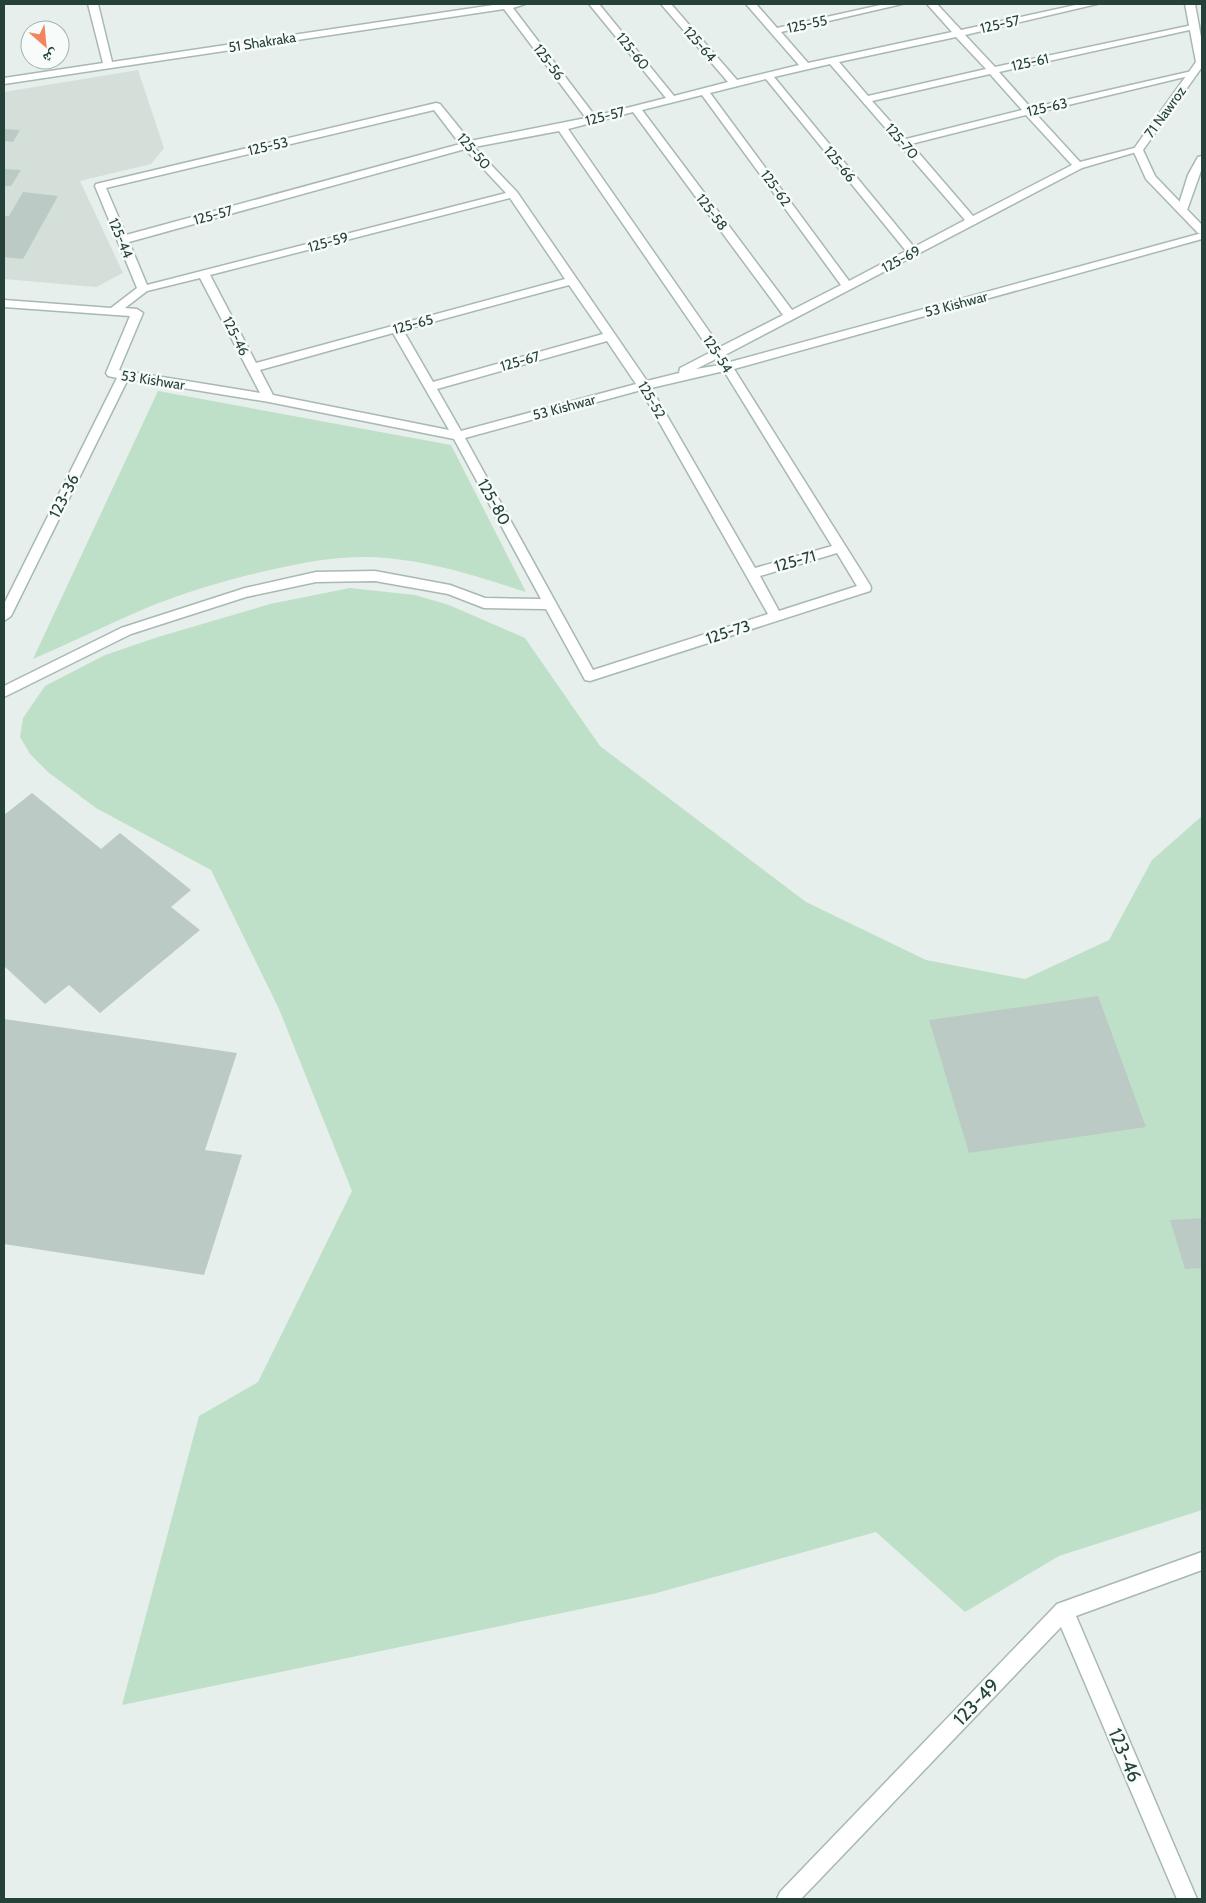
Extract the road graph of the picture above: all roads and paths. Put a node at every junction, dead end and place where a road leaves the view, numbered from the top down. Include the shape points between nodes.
1 (94, 4) edge
2 (520, 4) edge
3 (594, 4) edge
4 (666, 4) edge
5 (751, 4) edge
6 (897, 4) edge
7 (932, 4) edge
8 (1092, 4) edge
9 (1190, 4) edge
10 (505, 5) edge
11 (1194, 26) junction
12 (774, 31) junction
13 (960, 33) junction
14 (832, 61) junction
15 (108, 65) junction
16 (806, 67) junction
17 (994, 70) junction
18 (1192, 74) junction
19 (768, 75) junction
20 (4, 81) edge
21 (734, 84) junction
22 (704, 91) junction
23 (672, 99) junction
24 (866, 99) junction
25 (436, 106) joint
26 (634, 108) junction
27 (1029, 111) junction
28 (592, 119) junction
29 (562, 127) junction
30 (904, 143) junction
31 (467, 145) junction
32 (1138, 150) junction
33 (1202, 159) edge
34 (1078, 166) junction
35 (100, 186) joint
36 (513, 194) junction
37 (1182, 210) junction
38 (972, 221) junction
39 (1202, 231) edge
40 (1202, 236) edge
41 (122, 240) junction
42 (912, 252) junction
43 (204, 274) junction
44 (573, 280) junction
45 (848, 286) junction
46 (143, 289) junction
47 (4, 303) edge
48 (114, 311) junction
49 (790, 316) junction
50 (396, 329) junction
51 (610, 336) junction
52 (718, 353) junction
53 (727, 367) junction
54 (252, 368) junction
55 (124, 376) junction
56 (668, 379) junction
57 (644, 386) junction
58 (429, 387) junction
59 (269, 398) junction
60 (458, 436) junction
61 (840, 548) junction
62 (750, 574) junction
63 (865, 588) joint
64 (550, 604) junction
65 (4, 616) edge
66 (776, 616) junction
67 (590, 676) joint
68 (4, 692) edge
69 (1202, 1561) edge
70 (1064, 1611) junction
71 (787, 1899) edge
72 (1187, 1899) edge

1 - 15 street
2 - 10 street, 51 Shakraka
3 - 23 street, 125-60
4 - 21 street, 125-64
5 - 12 street
6 - 12 street, 125-55
7 - 13 street
8 - 13 street, 125-57
9 - 11 street, 71 Nawroz
10 - 15 street, 51 Shakraka
10 - 28 street, 125-56
11 - 17 street, 125-61
11 - 18 street, 71 Nawroz via 1201,62
12 - 16 street
13 - 14 street, 125-57
13 - 17 street
14 - 16 street, 125-57
14 - 24 street, 125-70
15 - 20 street, 51 Shakraka
16 - 19 street, 125-57
17 - 24 street, 125-61
17 - 27 street
18 - 27 street, 125-63
18 - 32 street, 71 Nawroz
19 - 21 street, 125-57
19 - 42 street, 125-66
21 - 22 street, 125-57
22 - 23 street, 125-57
22 - 45 street, 125-62
23 - 26 street, 125-57
24 - 30 street, 125-70
25 - 31 street, 125-50
25 - 35 street, 125-53
26 - 28 street, 125-57
26 - 49 street, 125-58
27 - 30 street, 125-63
27 - 34 street
28 - 29 street, 125-57
29 - 31 street, 125-57
29 - 52 street, 125-54
30 - 38 street, 125-70
31 - 36 street, 125-50
31 - 41 street, 125-57
32 - 34 street, 125-69
32 - 37 street, 71 Nawroz via 1150,177
33 - 37 street via 1193,175
34 - 38 street, 125-69
35 - 41 street, 125-44
36 - 43 street, 125-59
36 - 44 street, 125-52
37 - 39 street, 71 Nawroz
38 - 42 street, 125-69
40 - 53 street, 53 Kishwar
41 - 46 street, 125-44
42 - 45 street, 125-69
43 - 46 street, 125-59
43 - 54 street, 125-46
44 - 50 street, 125-65
44 - 51 street, 125-52
45 - 49 street, 125-69
46 - 48 street
47 - 48 street, 53 Kishwar
48 - 55 street, 53 Kishwar via 137,313 112,373
49 - 52 street, 125-69
50 - 54 street, 125-65
50 - 58 street, 125-80
51 - 57 street, 125-52
51 - 58 street, 125-67
52 - 53 street, 125-54
52 - 56 street, 125-69
53 - 56 street, 53 Kishwar
53 - 61 street, 125-54
54 - 59 street, 125-46
55 - 59 street, 53 Kishwar
55 - 65 street, 123-36
56 - 57 street, 53 Kishwar
57 - 60 street, 53 Kishwar
57 - 62 street, 125-52
58 - 60 street, 125-80
59 - 60 street, 53 Kishwar
60 - 64 street, 125-80
61 - 62 street, 125-71
61 - 63 street, 125-54
62 - 66 street, 125-52
63 - 66 street, 125-73
64 - 67 street, 125-80
64 - 68 street via 484,603 450,590 375,576 316,577 245,593 126,631
66 - 67 street, 125-73
69 - 70 street, 123-49
70 - 71 street, 123-49
70 - 72 street, 123-46

